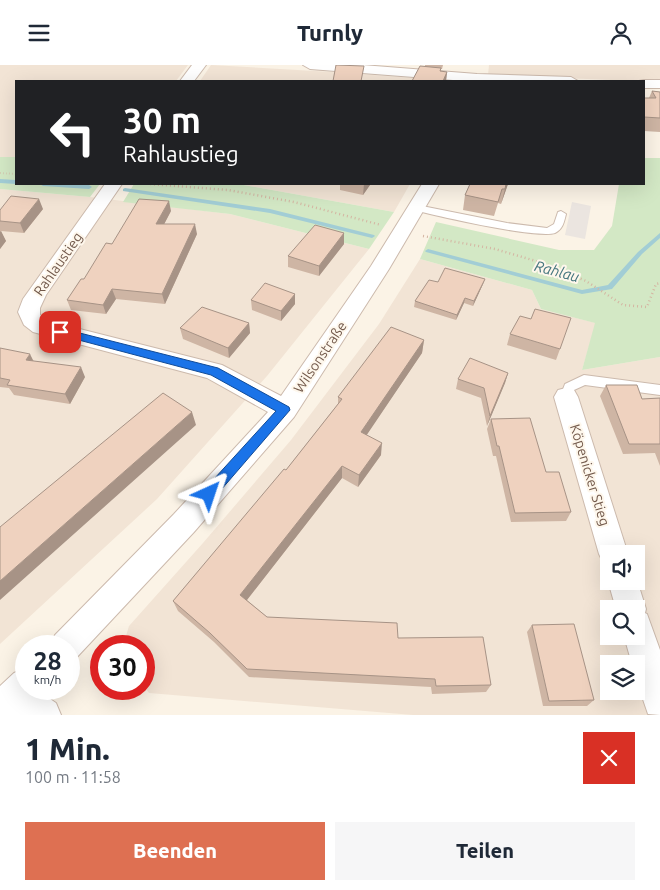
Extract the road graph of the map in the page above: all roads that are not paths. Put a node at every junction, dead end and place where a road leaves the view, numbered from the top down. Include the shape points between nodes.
1 (198, 65) edge
2 (310, 65) edge
3 (477, 75) edge
4 (188, 80) edge
5 (555, 80) edge
6 (645, 84) edge
7 (660, 84) edge
8 (113, 185) edge
9 (429, 185) edge
10 (417, 208) junction
11 (561, 214) dead end
12 (660, 390) edge
13 (566, 397) joint
14 (284, 410) junction
15 (611, 545) edge
16 (77, 635) edge
17 (642, 645) edge
18 (14, 697) edge
19 (660, 702) edge
20 (44, 715) edge

1 - 4 street
2 - 3 street
3 - 5 street
6 - 7 street
8 - 14 street, Rahlaustieg via 37,293 28,313 32,321 41,327 214,371
9 - 10 street, Wilsonstraße
10 - 11 lane via 547,231 559,225
10 - 14 street, Wilsonstraße
12 - 13 lane via 584,380 569,387
13 - 15 street, Köpenicker Stieg
14 - 16 street, Wilsonstraße via 184,523
17 - 19 street
18 - 20 street

